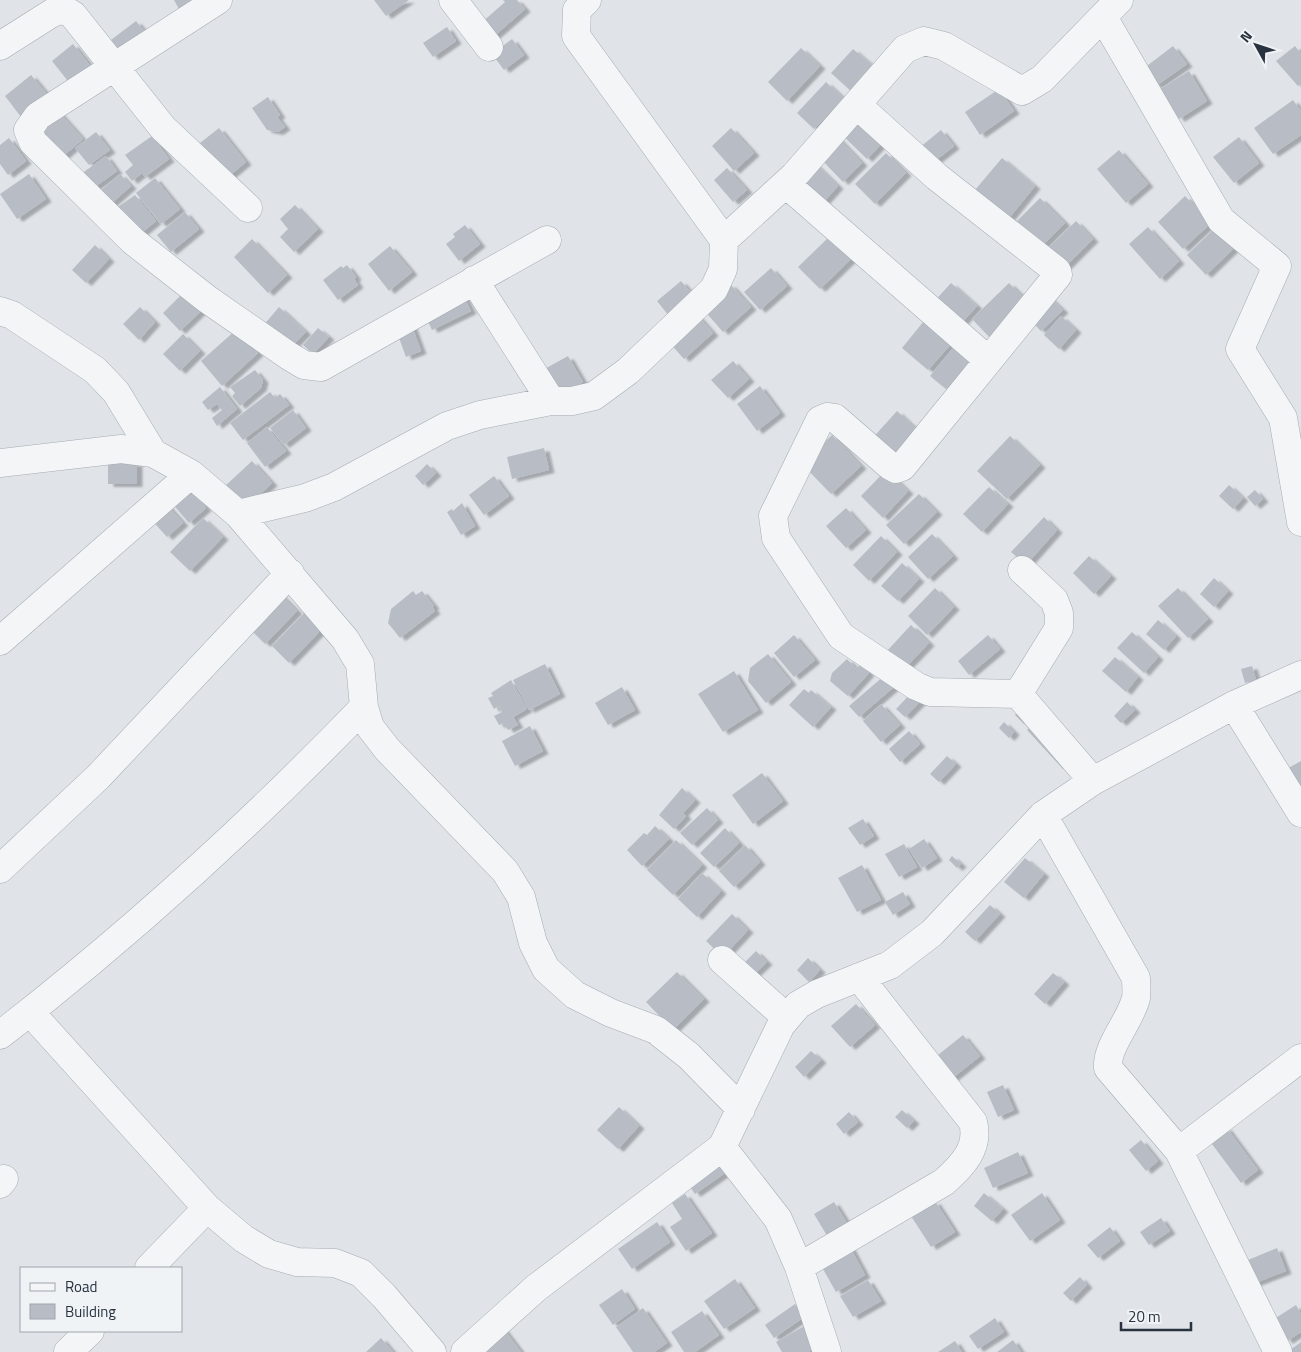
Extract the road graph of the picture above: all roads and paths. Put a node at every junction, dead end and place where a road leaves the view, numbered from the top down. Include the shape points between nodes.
1 (218, 0) edge
2 (454, 0) edge
3 (587, 0) edge
4 (1111, 9) edge
5 (0, 46) edge
6 (489, 47) dead end
7 (114, 68) junction
8 (857, 105) junction
9 (786, 184) junction
10 (248, 208) dead end
11 (547, 240) dead end
12 (724, 240) junction
13 (474, 280) junction
14 (0, 311) edge
15 (988, 360) junction
16 (550, 402) junction
17 (153, 453) junction
18 (0, 463) edge
19 (191, 474) junction
20 (238, 514) junction
21 (1301, 522) edge
22 (1022, 570) dead end
23 (290, 573) junction
24 (0, 641) edge
25 (1301, 675) edge
26 (1018, 694) junction
27 (1234, 706) junction
28 (364, 707) junction
29 (1093, 782) junction
30 (1301, 812) edge
31 (1043, 815) junction
32 (0, 869) edge
33 (722, 960) dead end
34 (859, 977) junction
35 (30, 1012) junction
36 (787, 1018) junction
37 (0, 1035) edge
38 (1301, 1058) edge
39 (740, 1109) junction
40 (722, 1146) junction
41 (1179, 1151) junction
42 (207, 1208) junction
43 (150, 1267) edge
44 (799, 1267) junction
45 (89, 1332) edge
46 (68, 1352) edge
47 (432, 1352) edge
48 (465, 1352) edge
49 (827, 1352) edge
50 (1278, 1352) edge

1 - 7 street
2 - 6 street
3 - 12 street via 577,10 576,36
4 - 8 street via 1042,78 1022,92 944,46 924,41 906,49
4 - 21 street via 1221,220 1276,266 1240,349 1283,418
5 - 7 street via 63,9 73,15
7 - 10 street via 163,128
7 - 13 street via 38,116 28,130 34,142 134,241 227,314 304,365 321,367
8 - 9 street
8 - 15 street via 937,177 1057,271 1055,280
9 - 12 street
9 - 15 street
11 - 13 street
12 - 16 street via 723,269 714,289 675,328 628,371 594,396
13 - 16 street
14 - 17 street via 12,315 95,370 116,392
15 - 26 street via 902,467 889,465 835,418 820,420 773,516 776,538 841,636 930,692
16 - 20 street via 480,415 447,426 334,487 305,498
17 - 18 street via 121,449
17 - 19 street
19 - 20 street
19 - 24 street
20 - 23 street
22 - 26 street via 1054,600 1059,613 1059,628
23 - 28 street via 345,639 360,664
23 - 32 street via 98,777
25 - 27 street
26 - 29 street
27 - 29 street
27 - 30 street
28 - 35 street via 280,793 167,897
28 - 39 street via 370,728 387,749 505,871 521,897 533,943 546,969 575,995 656,1030 689,1056
29 - 31 street
31 - 34 street via 932,934 890,964
31 - 41 street via 1136,978 1136,997 1107,1058 1108,1068
33 - 36 street
34 - 36 street via 817,994
34 - 44 street via 973,1122 976,1134 973,1147 961,1167 944,1182
35 - 37 street
35 - 42 street
36 - 39 street
38 - 41 street
39 - 40 street
40 - 44 street via 778,1219
40 - 48 street via 536,1288
41 - 50 street
42 - 43 street
42 - 47 street via 244,1239 269,1254 297,1262 335,1263 361,1274
44 - 49 street
45 - 46 street

